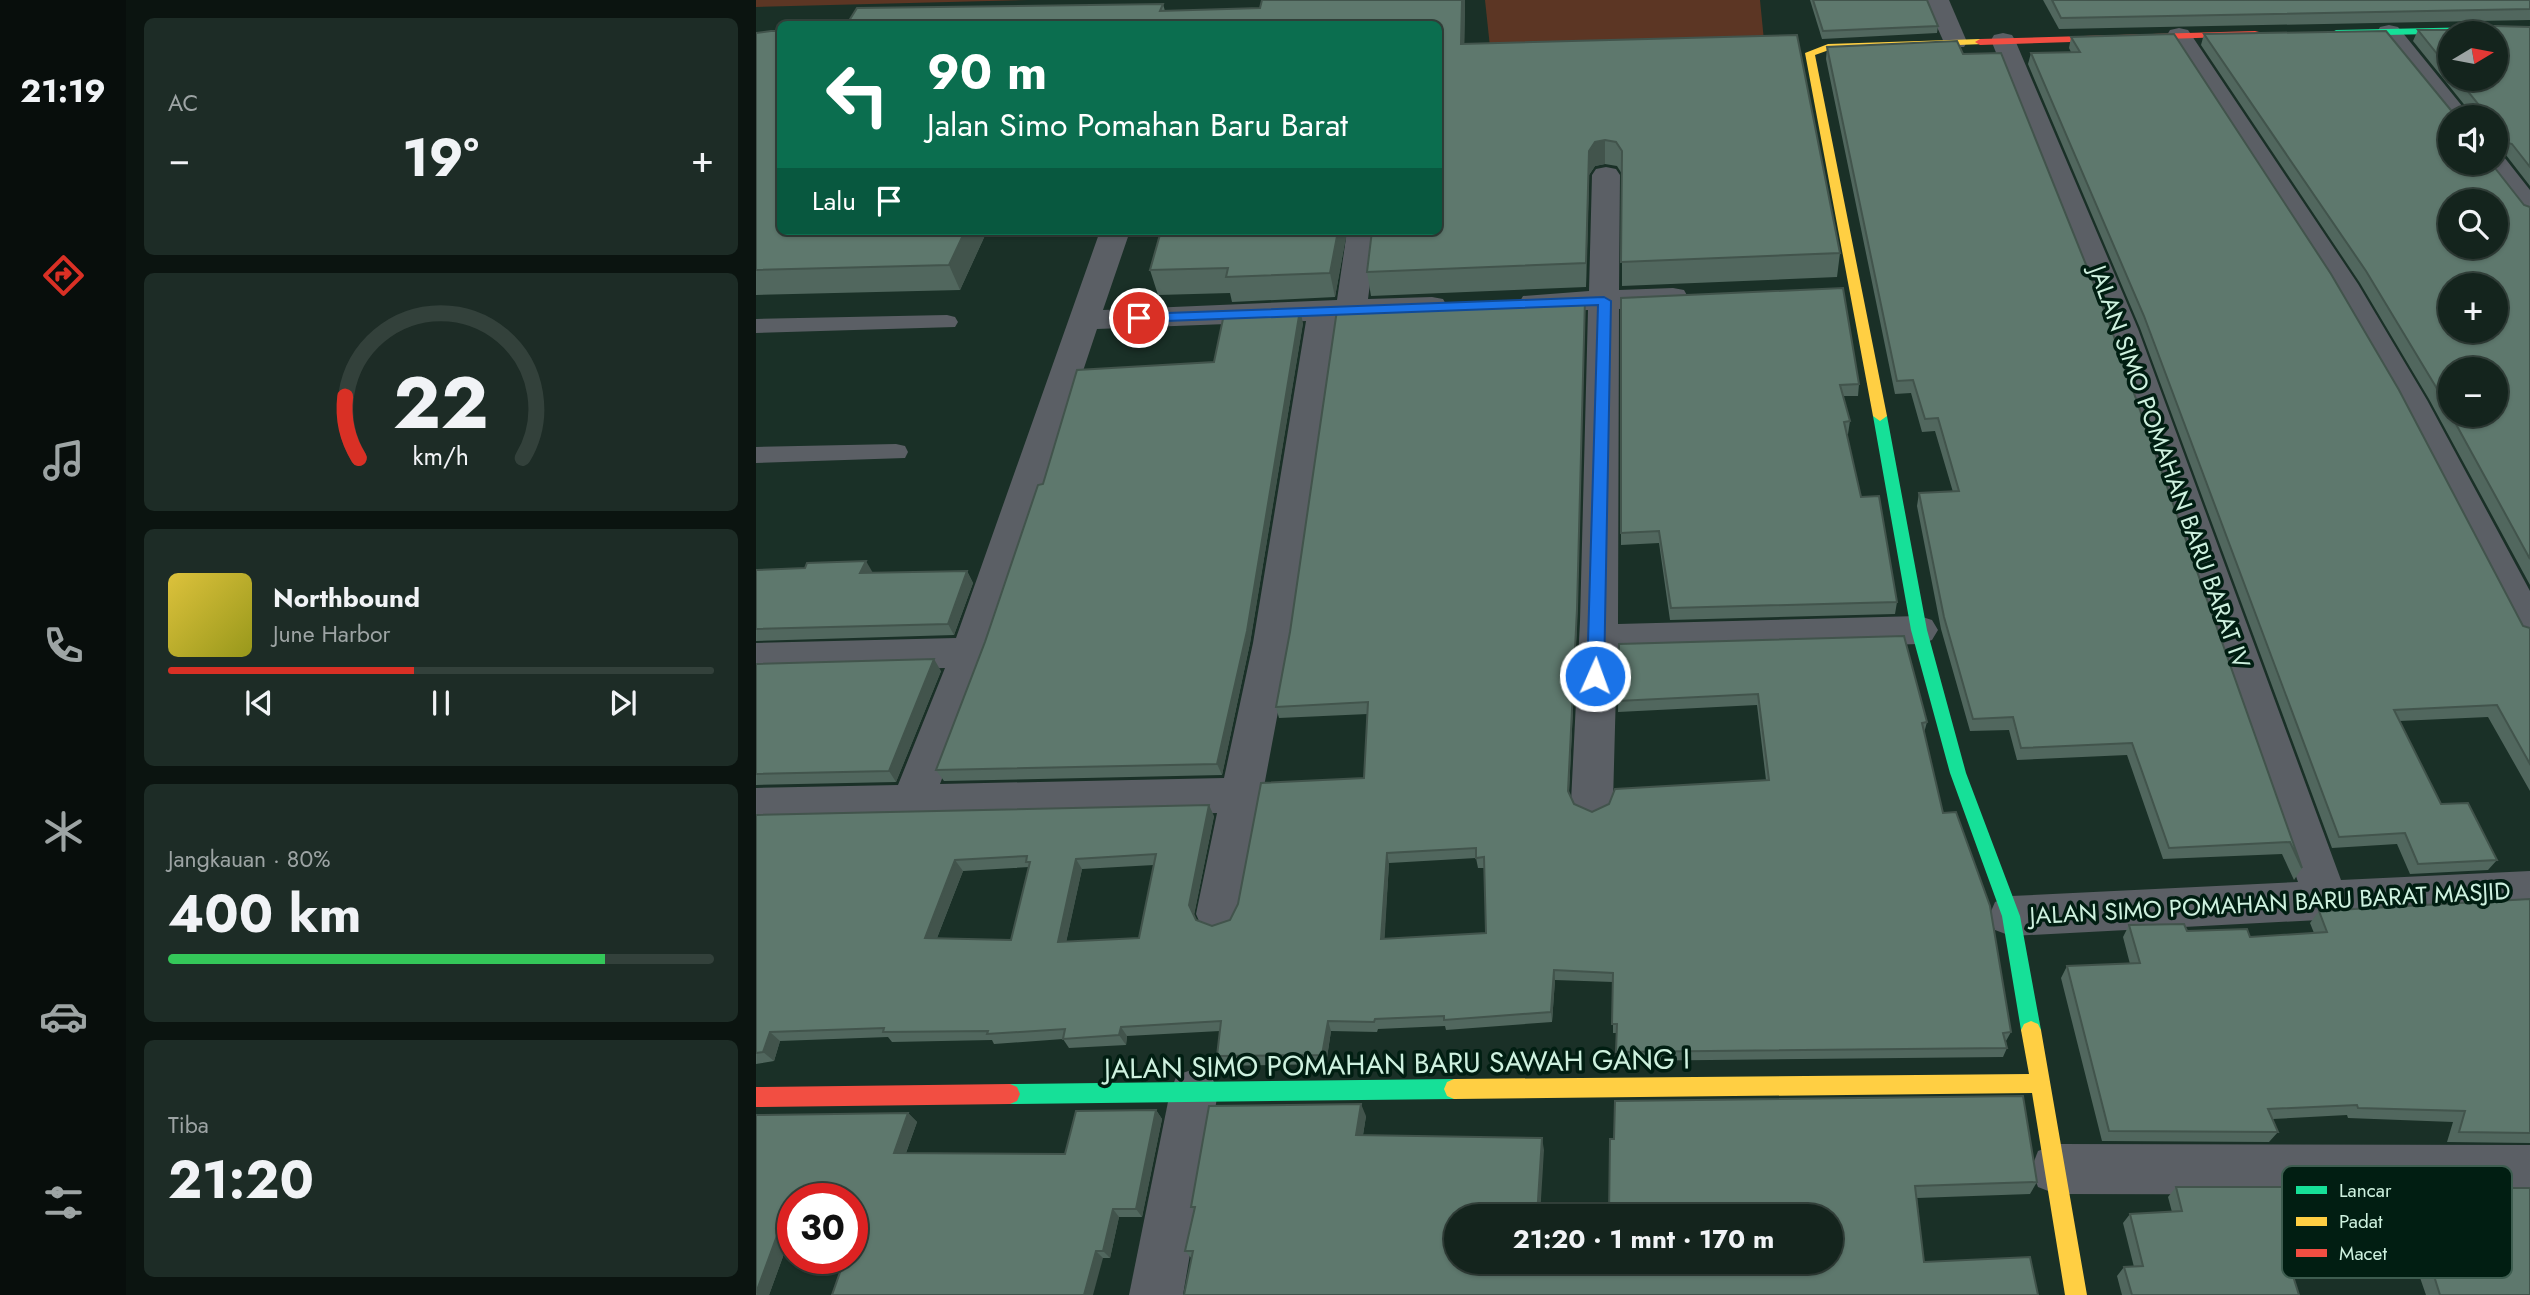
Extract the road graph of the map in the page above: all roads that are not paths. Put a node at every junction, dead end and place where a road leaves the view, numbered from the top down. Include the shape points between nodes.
1 (1937, 0) edge
2 (2395, 25) junction
3 (2530, 29) edge
4 (2323, 33) edge
5 (2271, 34) edge
6 (2179, 36) junction
7 (2003, 40) junction
8 (1955, 42) junction
9 (2450, 105) edge
10 (1606, 175) edge
11 (2503, 175) edge
12 (2530, 209) edge
13 (1114, 235) edge
14 (1361, 235) edge
15 (1698, 296) edge
16 (1604, 301) junction
17 (1511, 304) edge
18 (1457, 305) edge
19 (1337, 310) junction
20 (1086, 320) junction
21 (947, 322) dead end
22 (756, 326) edge
23 (896, 452) dead end
24 (756, 455) edge
25 (2530, 626) edge
26 (1919, 630) junction
27 (970, 653) junction
28 (1596, 657) junction
29 (756, 658) edge
30 (1243, 795) junction
31 (1592, 802) dead end
32 (912, 803) junction
33 (756, 806) edge
34 (2530, 890) edge
35 (2326, 898) junction
36 (1218, 914) dead end
37 (2011, 916) junction
38 (2039, 1083) junction
39 (1194, 1092) junction
40 (756, 1097) edge
41 (2056, 1169) junction
42 (2282, 1169) edge
43 (2512, 1170) edge
44 (2530, 1170) edge
45 (1156, 1295) edge
46 (2076, 1295) edge

1 - 8 street
2 - 3 street
2 - 4 street
2 - 9 street
5 - 6 street
6 - 7 street
6 - 25 street via 2343,284 2411,400
7 - 8 street
7 - 35 street, JALAN SIMO POMAHAN BARU BARAT IV via 2122,329
8 - 26 street via 1828,47 1811,53 1810,65 1844,289
10 - 16 street
11 - 12 street
13 - 20 street
14 - 19 street
15 - 16 street
16 - 17 street
16 - 28 street
18 - 19 street
19 - 20 street
19 - 30 street
20 - 27 street
21 - 22 lane
23 - 24 lane
26 - 28 street
26 - 37 street via 1958,774
27 - 29 street
27 - 32 street
28 - 31 street
30 - 32 street
30 - 36 street
32 - 33 street
34 - 35 street, JALAN SIMO POMAHAN BARU BARAT MASJID
35 - 37 street, JALAN SIMO POMAHAN BARU BARAT MASJID
37 - 38 street
38 - 39 street, JALAN SIMO POMAHAN BARU SAWAH GANG I
38 - 41 street
39 - 40 street, JALAN SIMO POMAHAN BARU SAWAH GANG I
39 - 45 street
41 - 42 street
41 - 46 street
43 - 44 street

